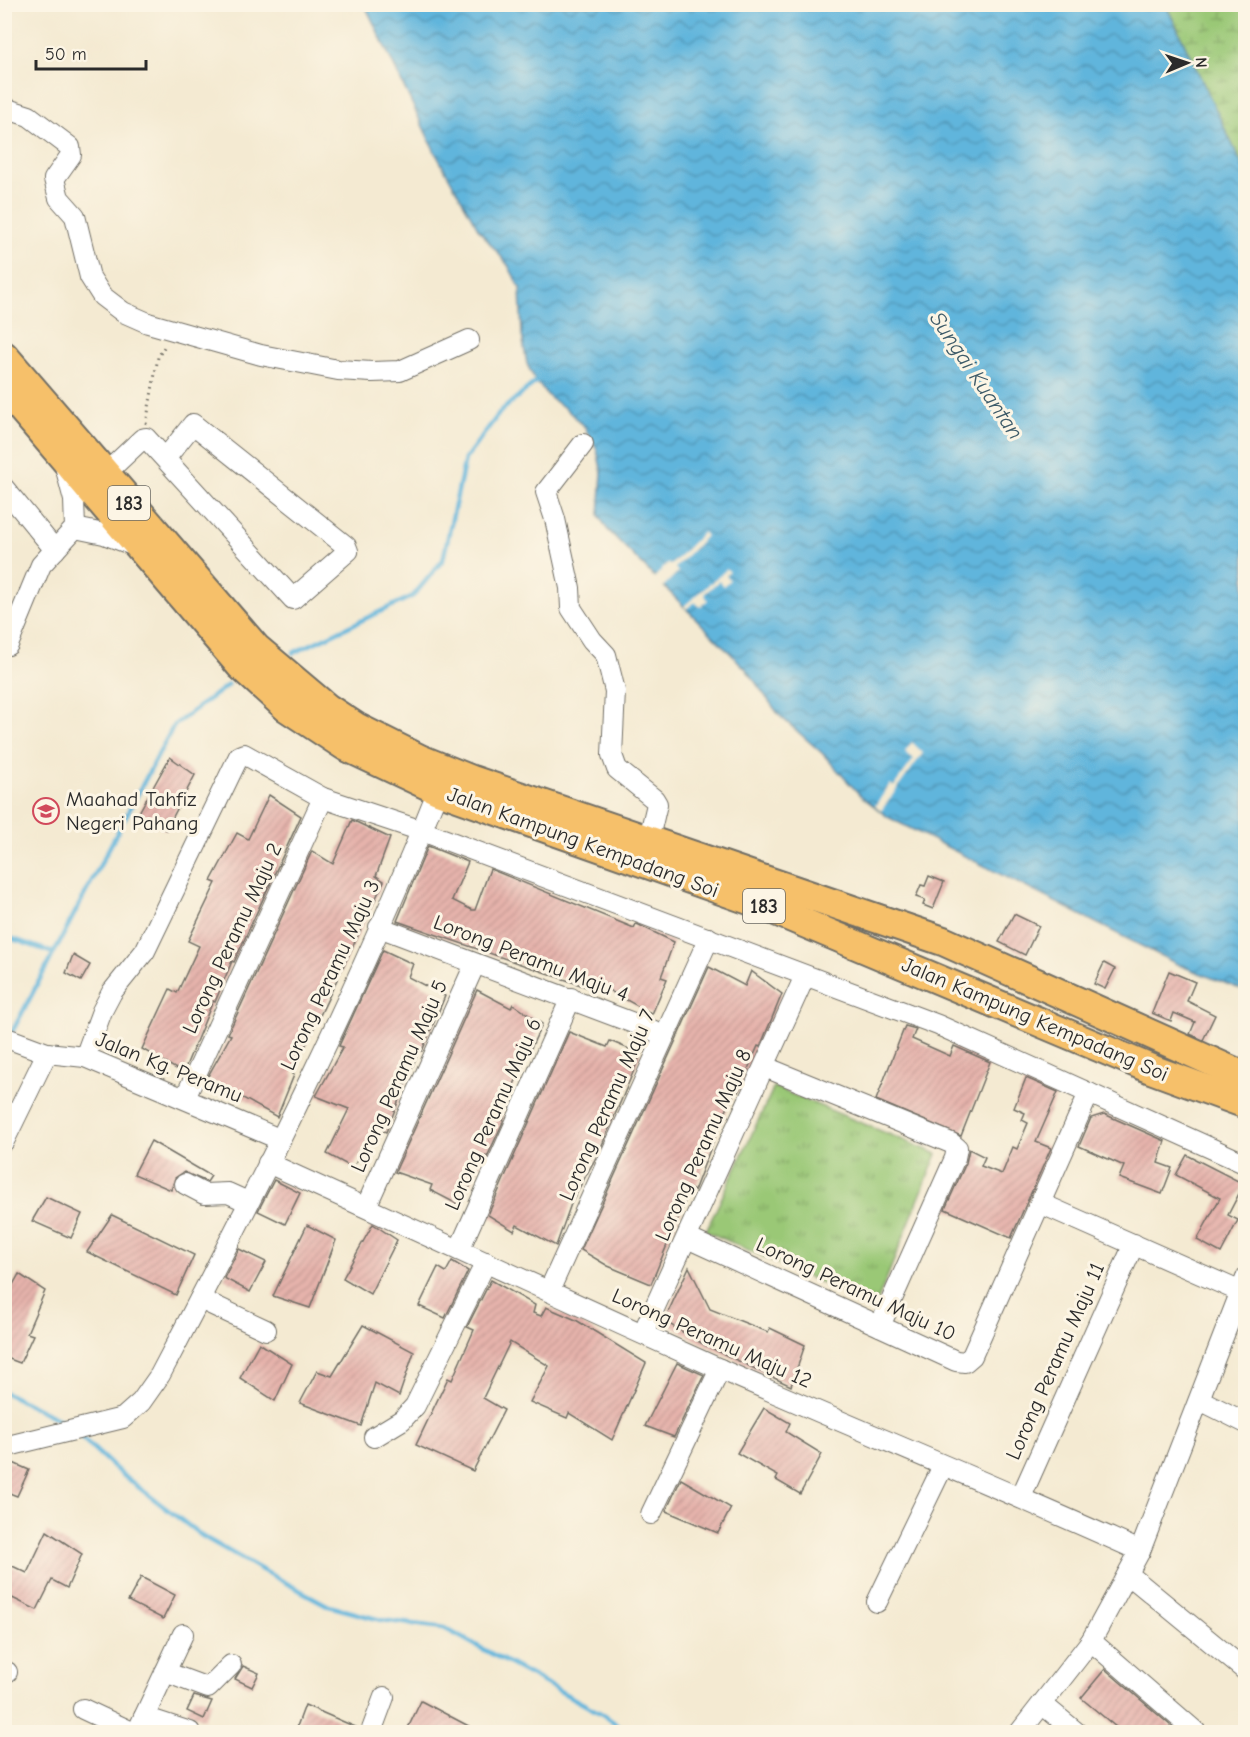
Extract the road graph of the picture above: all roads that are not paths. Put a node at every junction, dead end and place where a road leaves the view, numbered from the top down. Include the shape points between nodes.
1 (4, 108) edge
2 (469, 340) dead end
3 (4, 356) edge
4 (4, 388) edge
5 (50, 441) junction
6 (583, 444) dead end
7 (165, 459) junction
8 (105, 474) junction
9 (4, 488) edge
10 (75, 528) junction
11 (137, 547) junction
12 (55, 550) junction
13 (11, 616) edge
14 (9, 645) dead end
15 (248, 657) junction
16 (293, 695) junction
17 (438, 790) junction
18 (323, 798) junction
19 (422, 831) junction
20 (648, 842) junction
21 (379, 927) junction
22 (709, 938) junction
23 (976, 954) junction
24 (475, 964) junction
25 (804, 976) junction
26 (959, 988) junction
27 (571, 998) junction
28 (665, 1035) junction
29 (12, 1041) edge
30 (47, 1053) junction
31 (85, 1057) junction
32 (765, 1067) junction
33 (1245, 1077) edge
34 (1089, 1093) junction
35 (185, 1098) junction
36 (1245, 1104) edge
37 (279, 1139) junction
38 (4, 1142) edge
39 (268, 1163) junction
40 (1245, 1164) edge
41 (185, 1184) dead end
42 (248, 1202) junction
43 (1042, 1203) junction
44 (366, 1207) junction
45 (687, 1238) junction
46 (1134, 1244) junction
47 (459, 1250) junction
48 (486, 1262) junction
49 (1244, 1285) edge
50 (549, 1291) junction
51 (200, 1299) junction
52 (880, 1326) junction
53 (266, 1330) dead end
54 (643, 1333) junction
55 (720, 1369) junction
56 (1200, 1400) junction
57 (1245, 1423) edge
58 (374, 1437) dead end
59 (4, 1448) edge
60 (943, 1466) junction
61 (1021, 1497) junction
62 (651, 1514) dead end
63 (1140, 1551) junction
64 (1128, 1574) junction
65 (877, 1602) dead end
66 (183, 1634) dead end
67 (1091, 1641) junction
68 (231, 1665) dead end
69 (1245, 1671) edge
70 (165, 1672) junction
71 (384, 1697) dead end
72 (1042, 1704) junction
73 (83, 1709) dead end
74 (138, 1727) edge
75 (190, 1732) edge
76 (371, 1732) edge
77 (1020, 1732) edge
78 (1076, 1732) edge
79 (1196, 1732) edge

1 - 2 street via 29,116 70,147 71,154 54,178 58,198 75,216 90,277 102,297 123,312 261,355 338,370 400,370
3 - 8 highway, 183
4 - 5 highway, 183
5 - 10 street via 72,484
5 - 11 highway, 183
6 - 20 street via 546,492 570,588 571,608 606,655 615,691 612,755 617,769 657,804
7 - 7 street via 293,599 348,551 192,424
7 - 8 street via 146,438
8 - 15 highway, 183
9 - 12 street
10 - 11 street
10 - 12 street
11 - 15 highway, 183
12 - 13 street via 41,565
13 - 14 street
15 - 16 highway, Jalan Kampung Kempadang Soi / 183
16 - 17 highway, Jalan Kampung Kempadang Soi / 183 via 345,746
16 - 20 highway, Jalan Kampung Kempadang Soi / 183 via 327,708 420,759
17 - 19 street, Lorong Peramu Maju 3
17 - 26 highway, Jalan Kampung Kempadang Soi / 183 via 752,901
18 - 19 street
18 - 31 street via 244,754 239,756 145,951 107,1001
18 - 35 street, Lorong Peramu Maju 2
19 - 21 street, Lorong Peramu Maju 3
19 - 22 street
20 - 23 highway, Jalan Kampung Kempadang Soi / 183
21 - 24 street, Lorong Peramu Maju 4
21 - 37 street, Lorong Peramu Maju 3
22 - 25 street
22 - 28 street, Lorong Peramu Maju 7
23 - 26 highway via 950,955 941,961 944,972
23 - 33 highway, Jalan Kampung Kempadang Soi / 183
24 - 27 street, Lorong Peramu Maju 4
24 - 44 street, Lorong Peramu Maju 5
25 - 32 street, Lorong Peramu Maju 8
25 - 34 street via 938,1025
26 - 36 highway, Jalan Kampung Kempadang Soi / 183
27 - 28 street, Lorong Peramu Maju 4
27 - 47 street, Lorong Peramu Maju 6
28 - 50 street, Lorong Peramu Maju 7
29 - 30 street, Jalan Kg. Peramu
30 - 31 street, Jalan Kg. Peramu
30 - 38 street
31 - 35 street, Jalan Kg. Peramu
32 - 45 street, Lorong Peramu Maju 8
32 - 52 street via 957,1148
34 - 40 street
34 - 43 street, Lorong Peramu Maju 10
35 - 37 street, Jalan Kg. Peramu
37 - 39 street, Lorong Peramu Maju 3
39 - 42 street, Lorong Peramu Maju 3
39 - 44 street, Lorong Peramu Maju 12
41 - 42 street via 204,1194 228,1193
42 - 51 street, Lorong Peramu Maju 3
43 - 46 street
43 - 52 street, Lorong Peramu Maju 10 via 972,1356 965,1362
44 - 47 street, Lorong Peramu Maju 12
45 - 52 street, Lorong Peramu Maju 10
45 - 54 street, Lorong Peramu Maju 8
46 - 49 street
46 - 61 street, Lorong Peramu Maju 11
47 - 48 street, Lorong Peramu Maju 12
48 - 50 street, Lorong Peramu Maju 12
48 - 58 street via 415,1406 402,1420
49 - 56 street
50 - 54 street, Lorong Peramu Maju 12
51 - 53 street
51 - 59 street, Lorong Peramu Maju 3 via 160,1375 132,1412 113,1423
54 - 55 street, Lorong Peramu Maju 12
55 - 60 street, Lorong Peramu Maju 12
55 - 62 street
56 - 57 street
56 - 63 street
60 - 61 street, Lorong Peramu Maju 12
60 - 65 street
61 - 63 street, Lorong Peramu Maju 12
63 - 64 street
64 - 67 street
64 - 69 street
66 - 70 street
67 - 72 street
67 - 79 street
68 - 70 street via 208,1688
70 - 74 street
71 - 76 street
72 - 77 street
72 - 78 street
73 - 74 street
74 - 75 street

